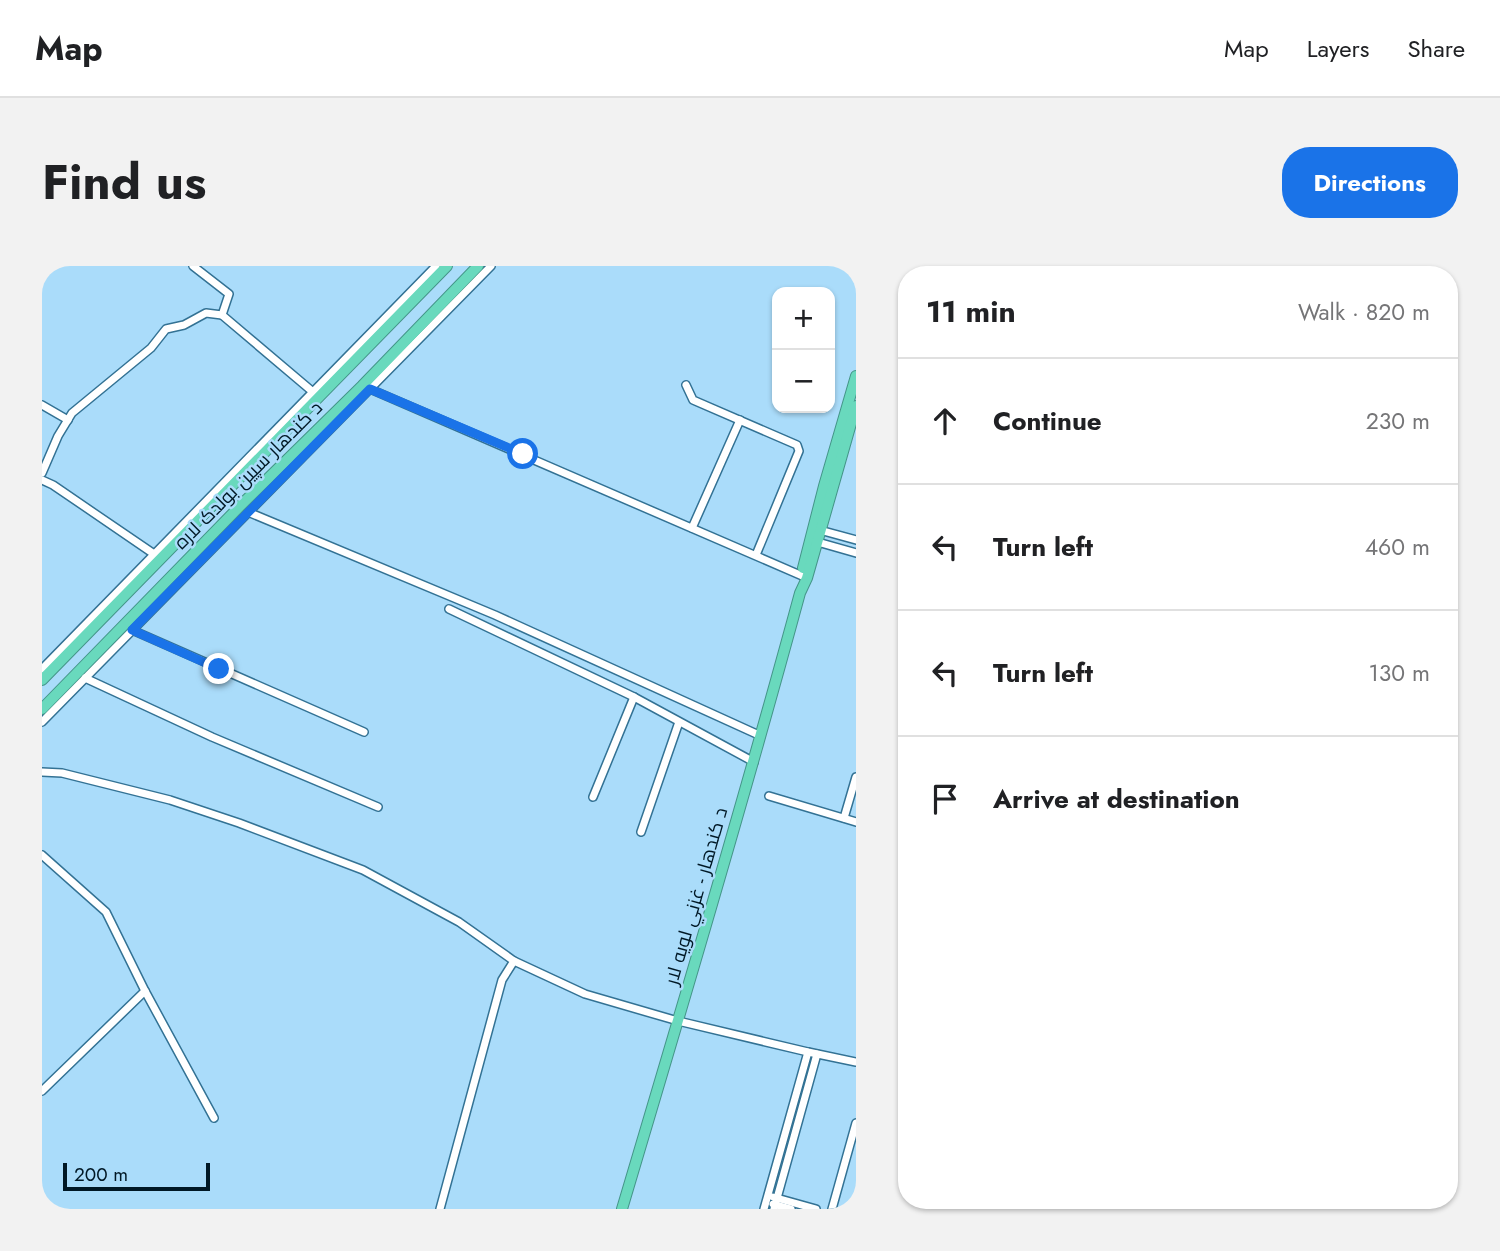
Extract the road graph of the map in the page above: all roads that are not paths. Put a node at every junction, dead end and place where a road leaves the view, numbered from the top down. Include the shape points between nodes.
1 (193, 266) edge
2 (436, 266) edge
3 (447, 266) edge
4 (478, 266) edge
5 (491, 266) edge
6 (222, 315) junction
7 (856, 376) edge
8 (686, 385) dead end
9 (370, 389) junction
10 (313, 392) junction
11 (42, 405) edge
12 (856, 406) edge
13 (68, 420) junction
14 (740, 420) junction
15 (42, 473) edge
16 (42, 480) edge
17 (248, 512) junction
18 (692, 528) junction
19 (817, 529) junction
20 (856, 540) edge
21 (814, 541) junction
22 (856, 553) edge
23 (154, 554) junction
24 (756, 555) junction
25 (804, 576) junction
26 (449, 609) dead end
27 (132, 630) junction
28 (42, 669) edge
29 (85, 678) junction
30 (42, 680) edge
31 (634, 697) junction
32 (42, 709) edge
33 (42, 722) edge
34 (679, 722) junction
35 (364, 732) dead end
36 (761, 736) junction
37 (754, 762) junction
38 (42, 772) edge
39 (856, 777) edge
40 (769, 796) dead end
41 (593, 797) dead end
42 (378, 807) dead end
43 (844, 818) junction
44 (856, 822) edge
45 (641, 831) dead end
46 (42, 855) edge
47 (514, 961) junction
48 (145, 991) junction
49 (678, 1021) junction
50 (812, 1053) junction
51 (856, 1062) edge
52 (42, 1091) edge
53 (214, 1118) dead end
54 (856, 1123) edge
55 (766, 1202) edge
56 (776, 1204) edge
57 (440, 1209) edge
58 (622, 1209) edge
59 (791, 1209) edge
60 (816, 1209) edge
61 (832, 1209) edge

1 - 6 street via 229,294
2 - 10 street
3 - 30 highway, د کندهار سپین بولدک لاره
4 - 32 highway, د کندهار سپین بولدک لاره
5 - 9 street
6 - 10 street
6 - 13 street via 206,313 166,329 151,348
7 - 19 highway, د کندهار - غزني لويه لار
8 - 14 street via 693,400
9 - 17 street
9 - 18 street
10 - 23 street
11 - 13 street
12 - 19 highway, د کندهار - غزني لويه لار
13 - 15 street
14 - 18 street
14 - 24 street via 797,445 799,451
16 - 23 street
17 - 27 street
17 - 36 street via 495,615
18 - 24 street
19 - 20 street
19 - 21 highway, د کندهار - غزني لويه لار
21 - 22 street
21 - 25 highway, د کندهار - غزني لويه لار
23 - 28 street
24 - 25 street
25 - 36 highway, د کندهار - غزني لويه لار
26 - 31 street
27 - 29 street
27 - 35 street
29 - 33 street
29 - 42 street
31 - 34 street
31 - 41 street
34 - 37 street
34 - 45 street
36 - 37 highway, د کندهار - غزني لويه لار
37 - 49 highway, د کندهار - غزني لويه لار
38 - 47 street via 170,800 363,870 459,922
39 - 43 street
40 - 43 street
43 - 44 street
46 - 48 street via 106,912
47 - 49 street via 586,994
47 - 57 street via 502,980
48 - 52 street
48 - 53 street
49 - 50 street
49 - 58 highway, د کندهار - غزني لويه لار
50 - 51 street
50 - 55 street
50 - 56 street
54 - 61 street
55 - 56 street
56 - 59 street
56 - 60 street

